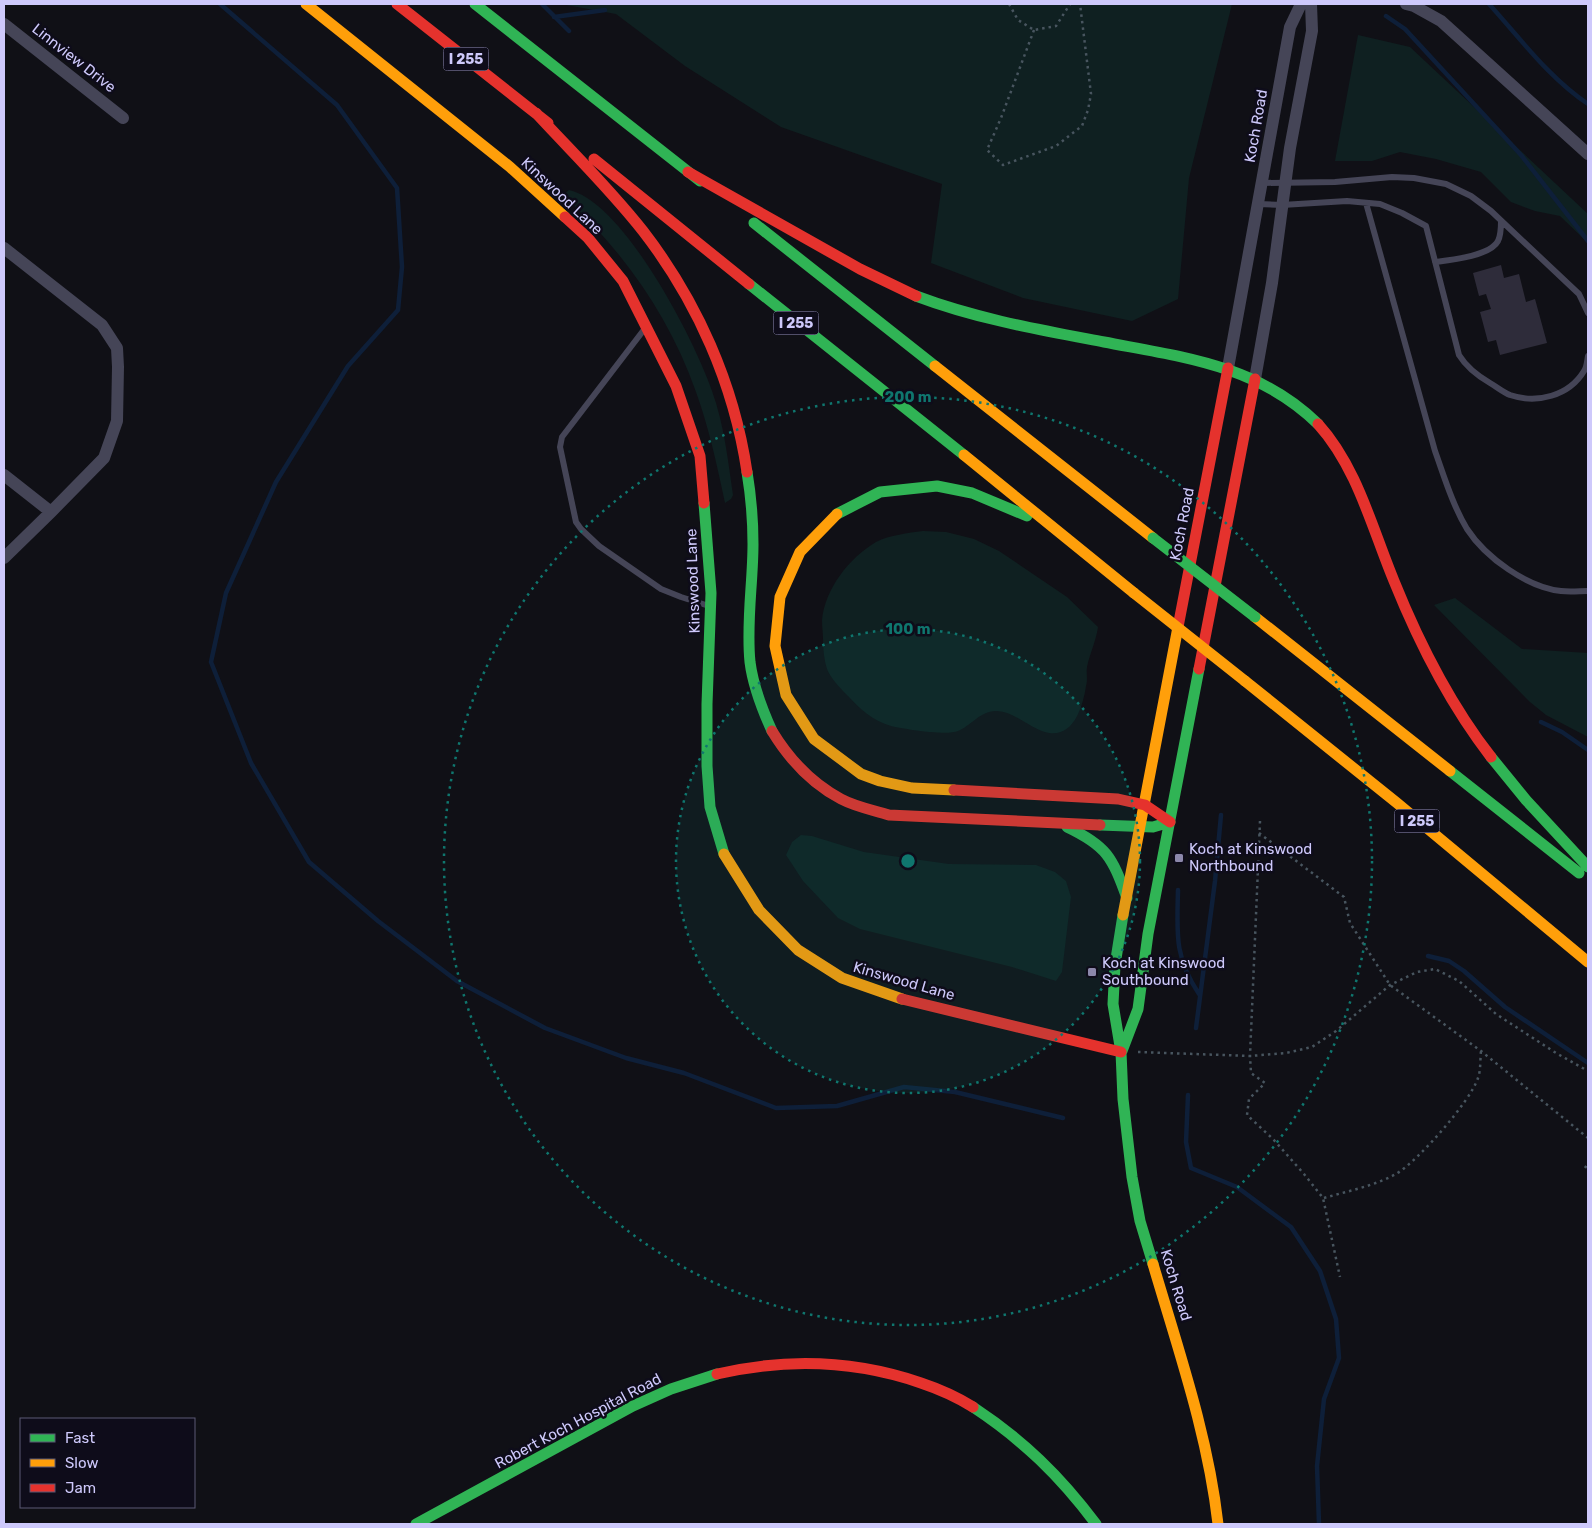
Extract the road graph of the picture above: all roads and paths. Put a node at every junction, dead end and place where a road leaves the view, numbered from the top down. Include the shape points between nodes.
1 (306, 4) edge
2 (397, 4) edge
3 (475, 4) edge
4 (1009, 4) edge
5 (1070, 4) edge
6 (1080, 4) edge
7 (1300, 4) edge
8 (1311, 4) edge
9 (1406, 4) edge
10 (4, 24) edge
11 (1034, 30) junction
12 (536, 114) junction
13 (123, 118) dead end
14 (1588, 154) edge
15 (688, 172) junction
16 (1262, 183) junction
17 (1285, 184) junction
18 (1366, 203) junction
19 (1258, 204) junction
20 (1282, 205) junction
21 (1501, 221) junction
22 (4, 248) edge
23 (1436, 262) junction
24 (1588, 313) edge
25 (646, 326) junction
26 (1588, 356) edge
27 (1228, 368) junction
28 (1255, 379) junction
29 (4, 475) edge
30 (51, 512) junction
31 (1058, 530) junction
32 (4, 558) edge
33 (1588, 591) edge
34 (710, 607) junction
35 (1145, 805) junction
36 (1260, 821) dead end
37 (1170, 822) junction
38 (1058, 823) junction
39 (1140, 827) junction
40 (1259, 833) junction
41 (1588, 867) edge
42 (1588, 880) edge
43 (1127, 898) junction
44 (1588, 962) edge
45 (1390, 985) junction
46 (1481, 1051) junction
47 (1122, 1052) junction
48 (1250, 1056) junction
49 (1588, 1071) edge
50 (1588, 1138) edge
51 (1588, 1163) edge
52 (1585, 1168) dead end
53 (1323, 1198) junction
54 (1340, 1277) dead end
55 (416, 1524) edge
56 (1096, 1524) edge
57 (1218, 1524) edge

1 - 25 main road, Kinswood Lane via 510,167 588,238 622,281
2 - 12 main road, I 255
3 - 15 main road
4 - 11 path via 1018,20
5 - 11 path via 1056,26
6 - 11 path via 1091,94 1082,126 1056,146 1004,165 987,150
7 - 16 street, Koch Road via 1290,27
8 - 17 street, Koch Road via 1312,31
9 - 14 street via 1441,21
10 - 13 street, Linnview Drive
12 - 31 main road, I 255
12 - 38 main road via 646,237 685,293 715,354 736,416 750,486 753,531 751,672 758,701 780,743 815,782 840,798 888,815
15 - 27 main road via 855,267 924,299 1000,321
15 - 42 main road, bridge
16 - 17 lane
16 - 19 street, Koch Road
17 - 20 street, Koch Road
17 - 21 lane via 1414,178 1446,184 1471,196
18 - 20 lane
18 - 23 lane via 1380,204 1426,226
18 - 33 lane via 1435,451 1468,530 1488,553 1534,584 1562,591
19 - 20 lane
19 - 27 street, Koch Road
20 - 28 street, Koch Road
21 - 23 lane via 1498,241 1490,249
21 - 24 lane via 1579,294
22 - 30 street via 102,325 117,348 117,421 104,458
23 - 26 lane via 1459,355 1465,365 1483,379 1509,395 1529,399 1550,397 1571,387 1585,370
25 - 34 main road, Kinswood Lane via 676,386 700,456
25 - 34 lane via 562,437 560,447 576,522 599,546 661,589
27 - 28 main road
27 - 35 main road, Koch Road
28 - 37 main road, Koch Road
28 - 41 main road via 1268,384 1305,411 1333,442 1356,487 1404,606 1454,703 1497,765
29 - 30 street
30 - 32 street
31 - 35 main road via 984,497 938,486 895,488 856,502 818,529 793,565 782,589 774,633 780,681 802,727 818,745 839,762 884,783 912,788 1118,799
31 - 44 main road, I 255, bridge
34 - 47 main road, Kinswood Lane via 707,766 710,807 725,857 759,910 798,950 842,978 904,1000
35 - 37 main road
35 - 39 main road, Koch Road
36 - 40 path
37 - 39 main road
37 - 47 main road, Koch Road via 1148,934 1138,1009
38 - 39 main road
38 - 43 main road via 1092,839 1106,852 1116,867
39 - 43 main road, Koch Road
40 - 45 path via 1344,896 1350,923
40 - 48 path
43 - 47 main road, Koch Road via 1115,965 1113,1004
45 - 46 path
45 - 48 path via 1312,1048
45 - 49 path via 1417,972 1435,969 1459,981 1496,1014
46 - 50 path
46 - 53 path via 1479,1077 1467,1100 1419,1154 1398,1173
47 - 48 path
47 - 57 main road, Koch Road via 1126,1139 1140,1221 1192,1398
48 - 53 path via 1251,1072 1265,1083 1249,1099 1247,1115 1273,1139
51 - 52 path
53 - 54 path
55 - 56 main road, Robert Koch Hospital Road via 649,1398 736,1368 802,1362 849,1365 885,1373 945,1393 977,1410 1001,1425 1041,1459

